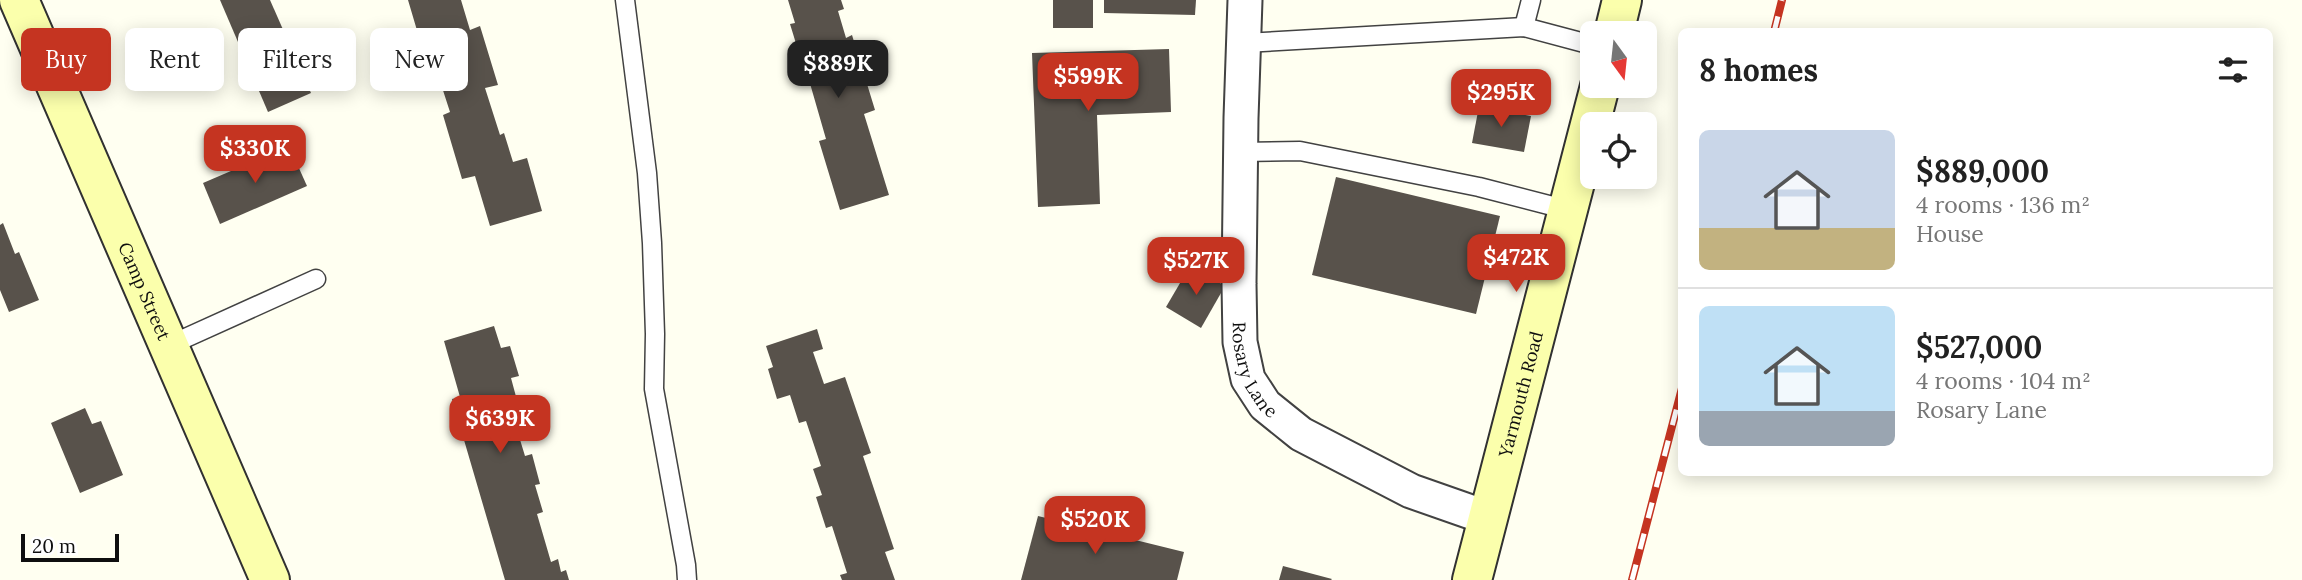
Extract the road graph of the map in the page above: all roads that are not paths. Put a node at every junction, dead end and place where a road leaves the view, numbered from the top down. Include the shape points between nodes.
1 (19, 0) edge
2 (625, 0) edge
3 (1245, 0) edge
4 (1531, 0) edge
5 (1622, 0) edge
6 (1617, 21) edge
7 (1524, 27) junction
8 (1580, 42) edge
9 (1244, 43) junction
10 (1597, 98) edge
11 (1240, 152) junction
12 (1568, 210) junction
13 (316, 278) dead end
14 (170, 345) junction
15 (1488, 517) junction
16 (270, 580) edge
17 (687, 580) edge
18 (1472, 580) edge

1 - 14 main road, Camp Street
2 - 17 lane via 648,185 654,389
3 - 9 street, Rosary Lane
4 - 7 lane
5 - 6 main road
7 - 8 lane
7 - 9 lane
9 - 11 street, Rosary Lane
10 - 12 main road, Yarmouth Road
11 - 12 lane via 1300,151
11 - 15 street, Rosary Lane via 1240,342 1248,379 1265,405 1301,434 1411,491
12 - 15 main road, Yarmouth Road
13 - 14 lane
14 - 16 main road, Camp Street
15 - 18 main road, Yarmouth Road

